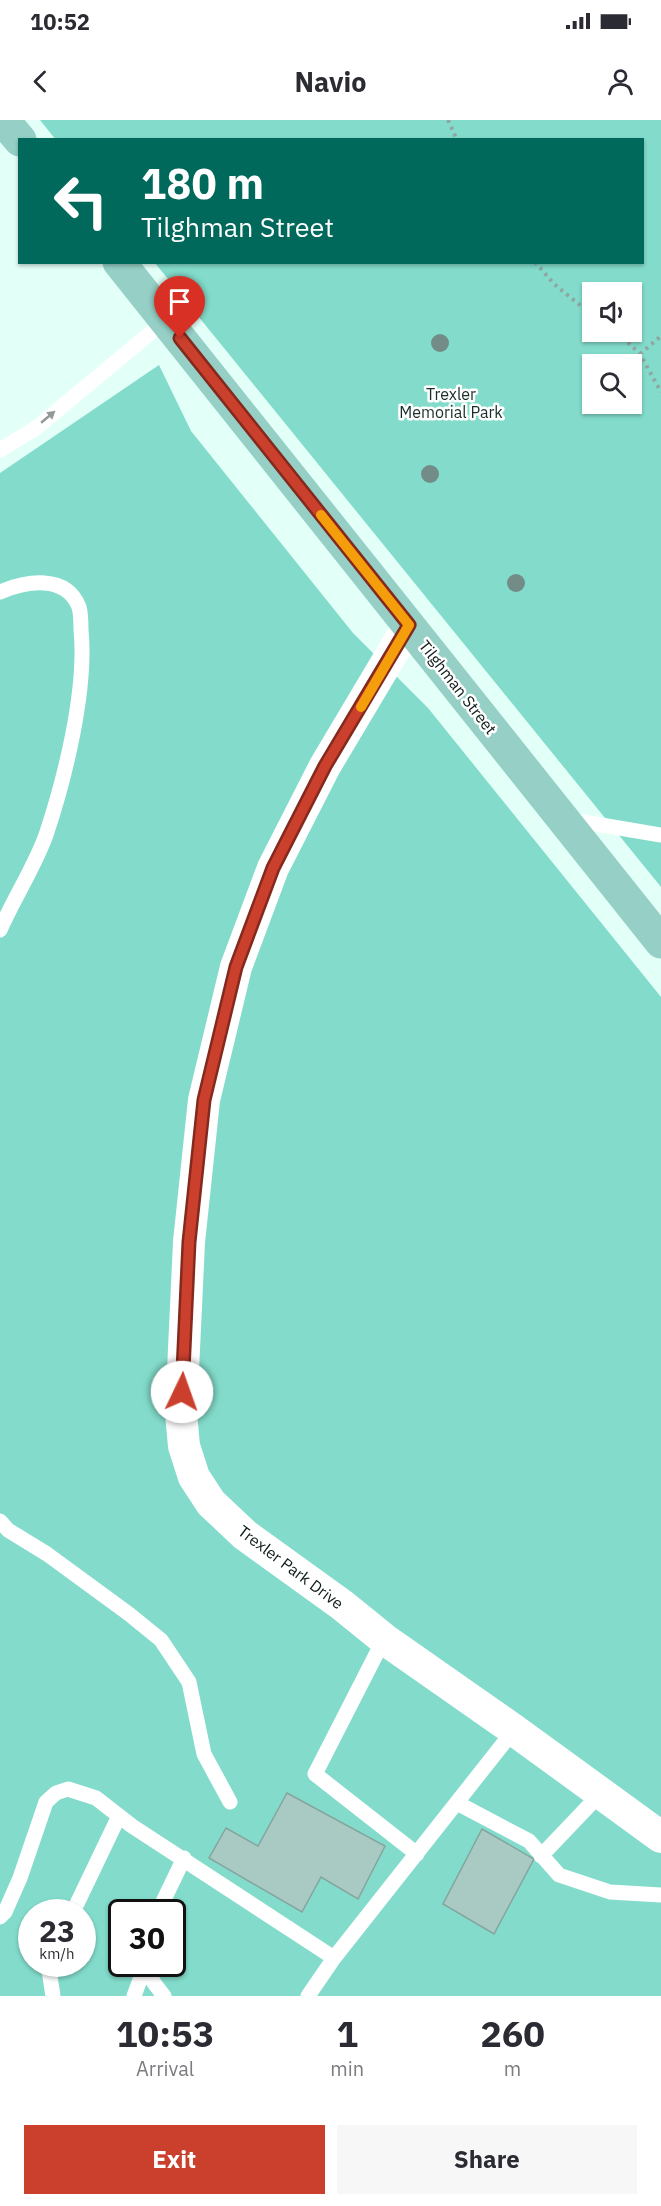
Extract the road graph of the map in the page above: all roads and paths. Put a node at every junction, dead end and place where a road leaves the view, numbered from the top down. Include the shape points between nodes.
1 (3, 120) edge
2 (448, 120) edge
3 (18, 138) edge
4 (456, 138) edge
5 (121, 264) edge
6 (537, 264) edge
7 (582, 307) edge
8 (166, 320) junction
9 (661, 336) edge
10 (627, 342) edge
11 (640, 354) joint
12 (642, 358) edge
13 (661, 392) edge
14 (0, 450) edge
15 (0, 592) edge
16 (409, 625) junction
17 (562, 818) junction
18 (661, 835) edge
19 (0, 930) edge
20 (661, 942) edge
21 (0, 1521) edge
22 (384, 1639) junction
23 (514, 1730) junction
24 (601, 1793) junction
25 (230, 1802) dead end
26 (457, 1803) junction
27 (119, 1816) junction
28 (661, 1837) edge
29 (417, 1854) junction
30 (542, 1856) junction
31 (184, 1858) junction
32 (661, 1895) edge
33 (79, 1899) edge
34 (164, 1899) edge
35 (0, 1917) edge
36 (334, 1958) junction
37 (50, 1977) edge
38 (141, 1977) edge
39 (151, 1977) edge
40 (53, 1996) edge
41 (134, 1996) edge
42 (164, 1996) edge
43 (308, 1996) edge

1 - 3 main road
2 - 4 path
5 - 8 main road, Tilghman Street
6 - 7 path
14 -> 8 lane via 36,428
8 - 16 main road, Tilghman Street
9 - 11 path
10 - 11 path
12 - 13 path
15 - 19 lane via 41,581 62,587 79,608 83,650 62,783 45,838
16 - 17 main road, Tilghman Street
16 - 22 street, Trexler Park Drive via 320,776 273,868 236,967 204,1100 189,1242 181,1413 184,1446 194,1477 211,1503 244,1535
17 - 18 lane
17 - 20 main road, Tilghman Street
21 - 25 lane via 161,1640 189,1682 204,1754
22 - 23 street, Trexler Park Drive
22 - 29 lane via 315,1774
23 - 24 street, Trexler Park Drive
23 - 26 lane
24 - 28 street, Trexler Park Drive
24 - 30 lane
26 - 29 lane
26 - 30 lane via 529,1841
27 - 31 lane
27 - 33 lane
27 - 35 lane via 96,1798 68,1789 56,1793 46,1802 20,1878
29 - 36 lane
30 - 32 lane via 559,1875 610,1892
31 - 34 lane
31 - 36 lane
36 - 43 lane
37 - 40 lane
38 - 41 lane
39 - 42 lane

